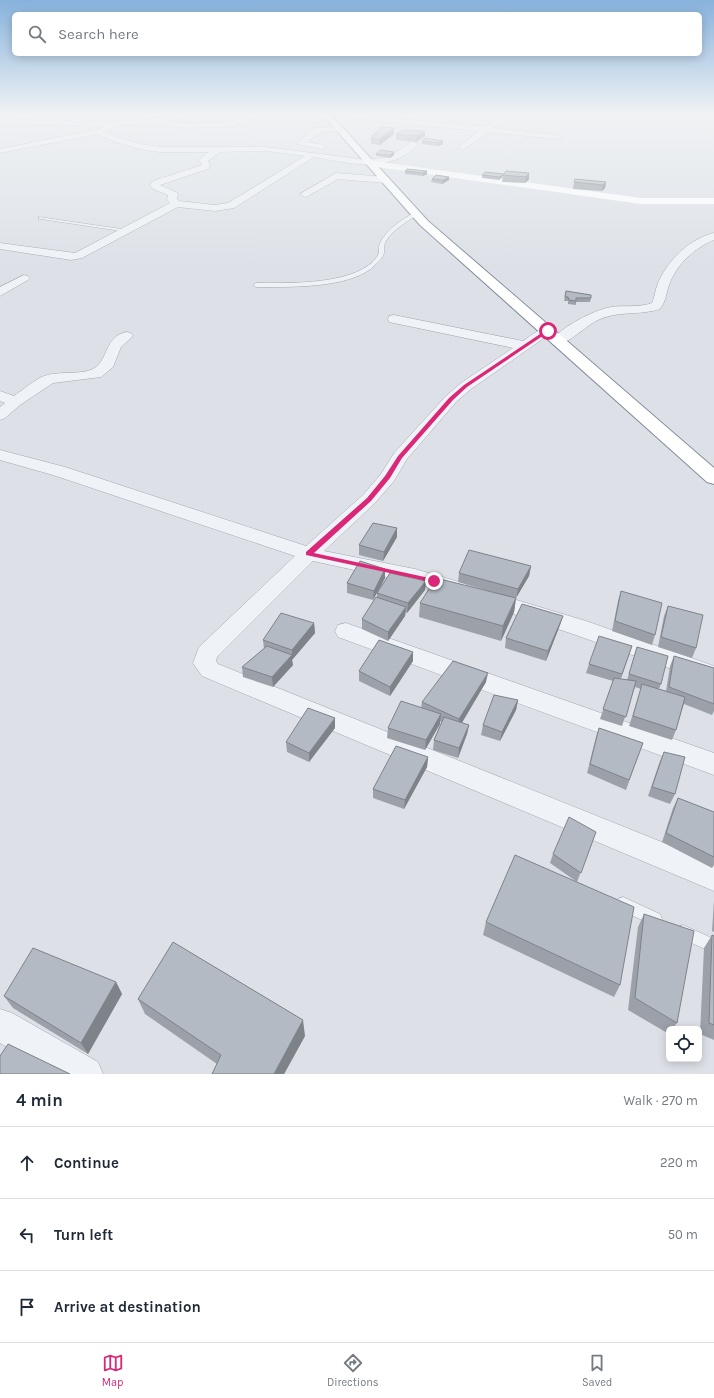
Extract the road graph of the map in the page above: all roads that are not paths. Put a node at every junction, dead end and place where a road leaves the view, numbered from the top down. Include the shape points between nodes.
1 (206, 165) edge
2 (296, 165) edge
3 (373, 165) edge
4 (403, 165) edge
5 (386, 180) junction
6 (305, 194) dead end
7 (714, 201) edge
8 (176, 204) junction
9 (416, 214) junction
10 (41, 218) dead end
11 (128, 231) junction
12 (714, 236) edge
13 (1, 247) edge
14 (24, 278) dead end
15 (256, 285) dead end
16 (0, 292) edge
17 (394, 319) dead end
18 (126, 336) dead end
19 (553, 336) junction
20 (525, 346) junction
21 (0, 396) edge
22 (15, 402) junction
23 (0, 415) edge
24 (0, 455) edge
25 (712, 474) edge
26 (309, 554) junction
27 (346, 631) dead end
28 (714, 675) edge
29 (714, 764) edge
30 (714, 877) edge
31 (613, 900) edge
32 (714, 946) edge
33 (0, 1025) edge
34 (86, 1074) edge

1 - 8 street via 156,183 156,187 173,194 172,200
2 - 8 street via 231,206 215,208
3 - 5 main road
4 - 7 main road via 641,201
5 - 6 street via 336,176
5 - 9 main road
8 - 11 street
9 - 15 lane via 403,221 382,243 381,255 374,262 354,274 328,282
9 - 19 main road
10 - 11 lane
11 - 13 street via 71,257
12 - 19 street via 690,249 676,264 666,277 656,306 601,313
14 - 16 street
17 - 20 street
18 - 22 street via 115,344 108,364 96,374 49,379
19 - 20 street
19 - 25 main road
20 - 26 street via 451,399 400,457 388,477 369,499
21 - 22 street
22 - 23 street
24 - 26 street via 78,477
26 - 28 street via 434,581 565,622
26 - 30 street via 207,653 204,663 210,670
27 - 29 street
31 - 32 lane
33 - 34 street

